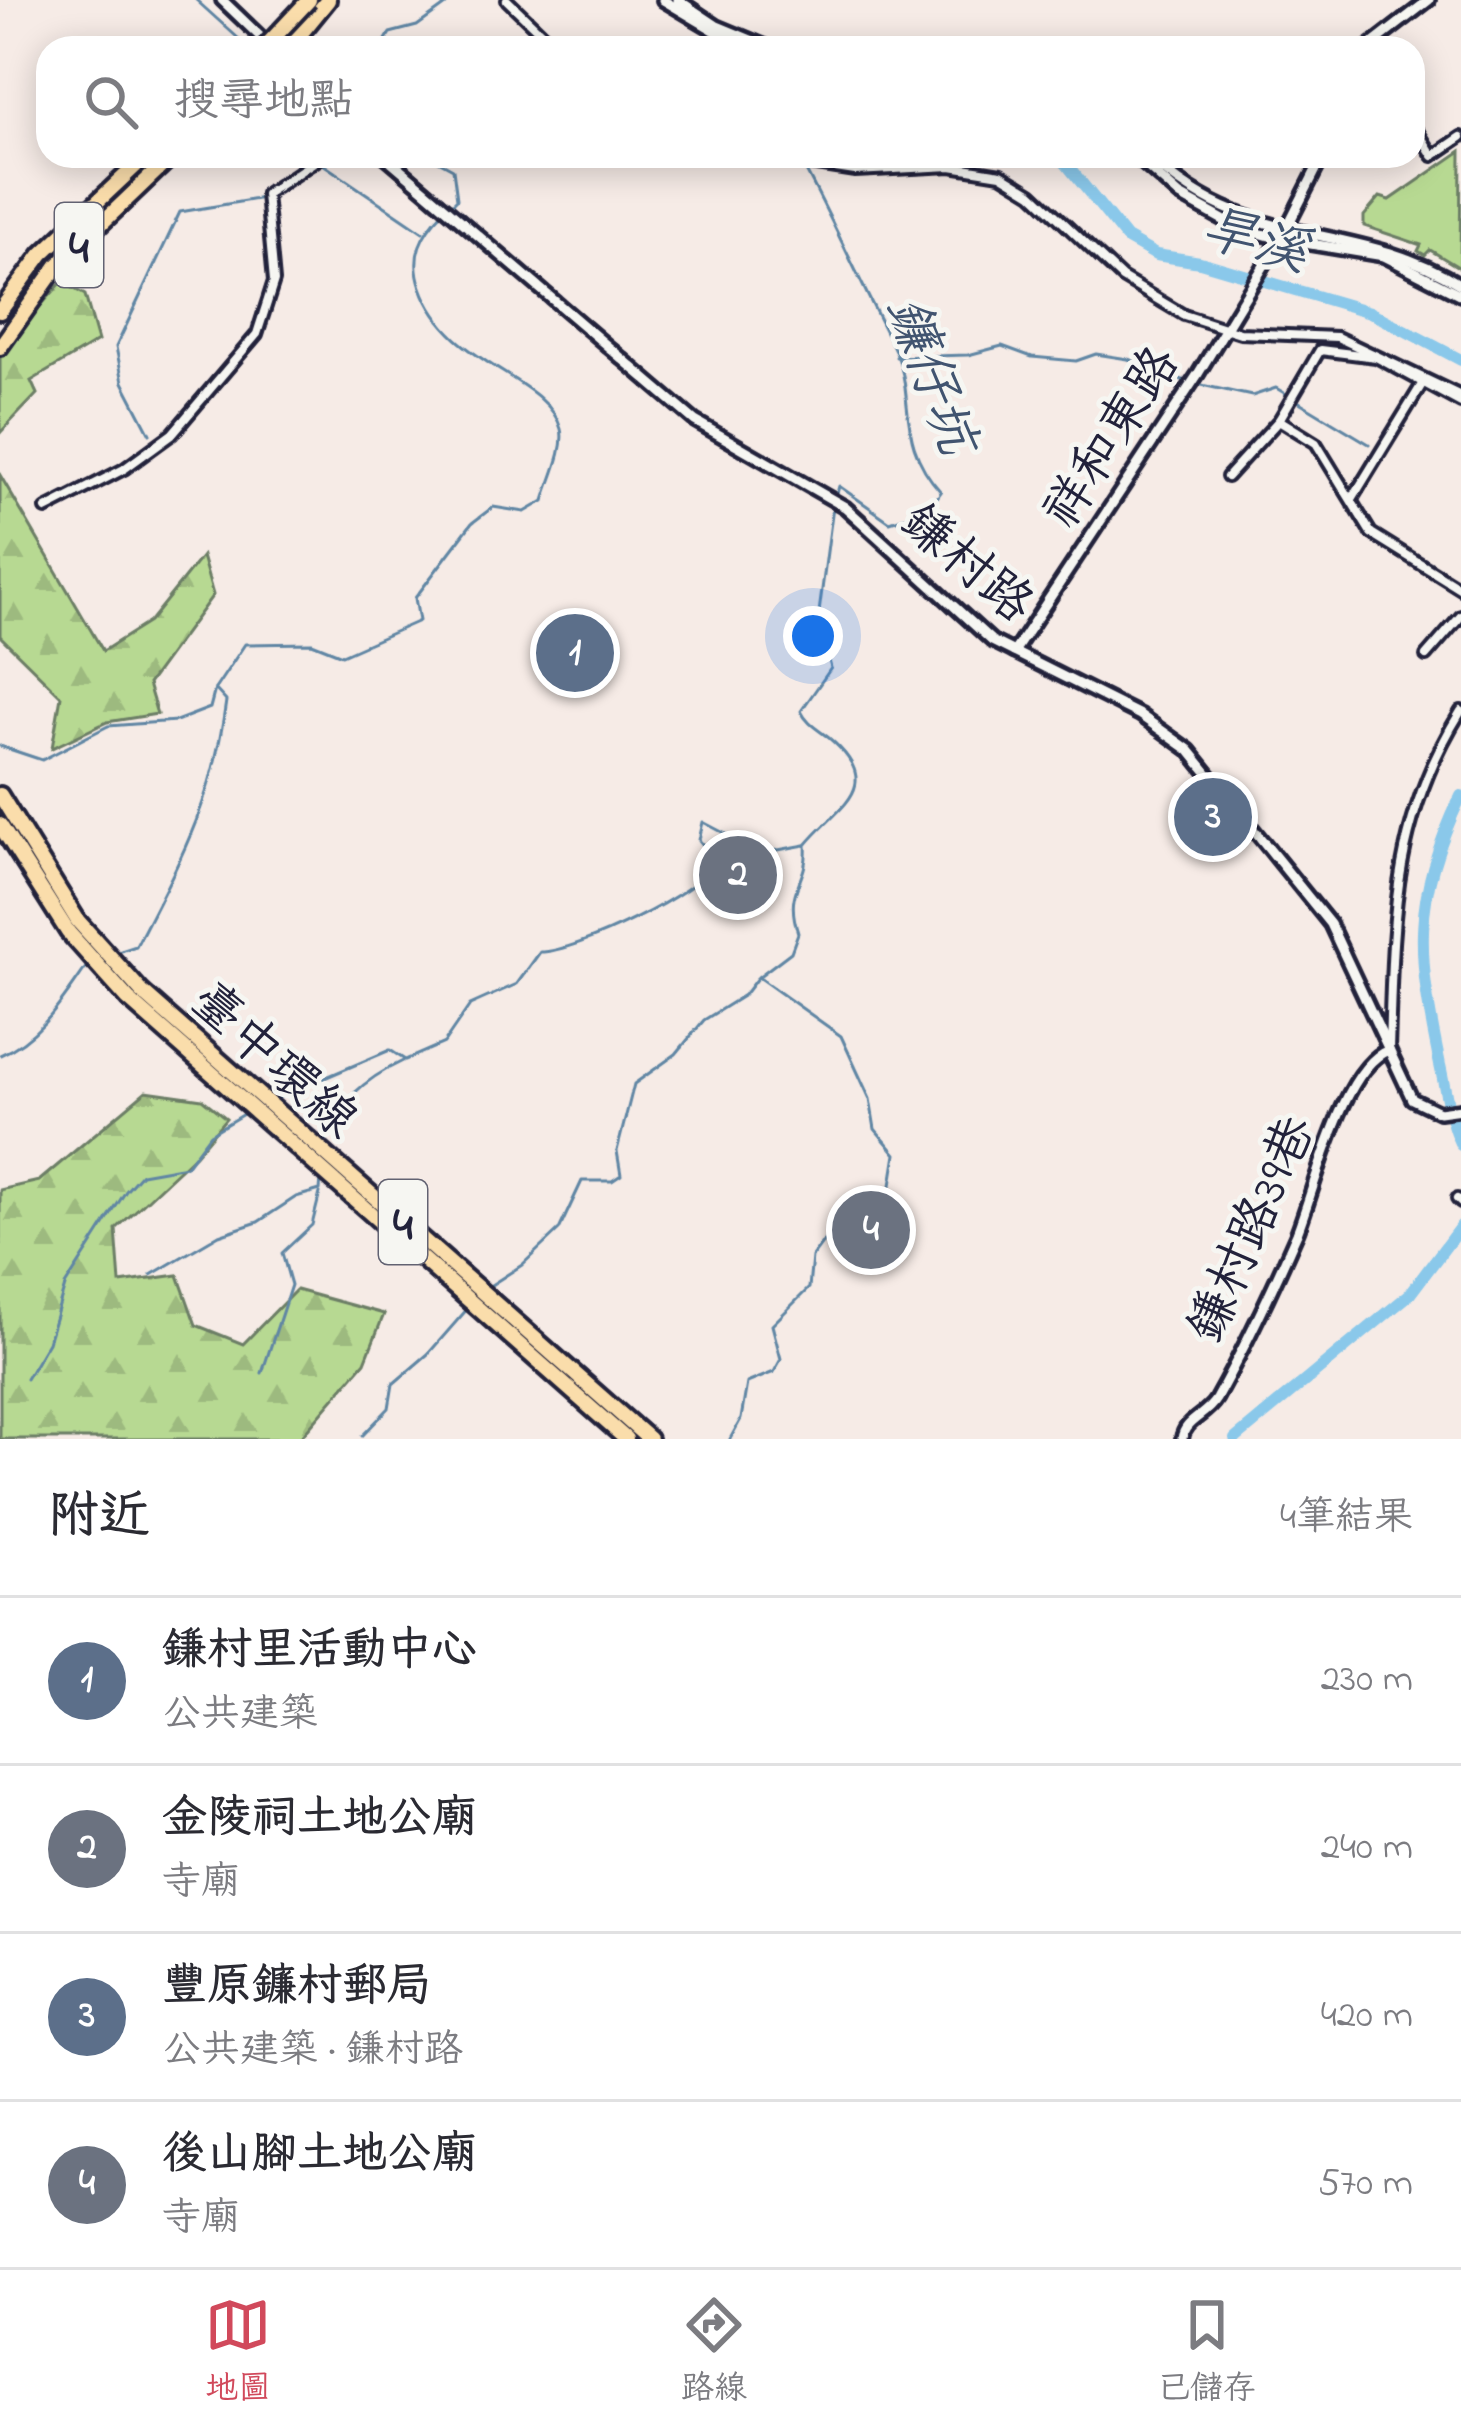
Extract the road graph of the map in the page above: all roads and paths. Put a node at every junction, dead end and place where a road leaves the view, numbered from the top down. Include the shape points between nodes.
1 (222, 0) edge
2 (308, 0) edge
3 (328, 0) edge
4 (507, 0) edge
5 (663, 0) edge
6 (678, 0) edge
7 (1429, 0) edge
8 (256, 36) edge
9 (278, 36) edge
10 (299, 36) edge
11 (544, 36) edge
12 (724, 36) edge
13 (741, 36) edge
14 (1382, 36) edge
15 (1461, 137) edge
16 (1425, 143) edge
17 (133, 168) edge
18 (159, 168) edge
19 (304, 168) edge
20 (399, 168) edge
21 (836, 168) edge
22 (913, 168) edge
23 (964, 168) edge
24 (1151, 168) edge
25 (1164, 168) edge
26 (1317, 168) edge
27 (1280, 240) junction
28 (1461, 285) edge
29 (1461, 295) edge
30 (0, 311) edge
31 (1227, 326) junction
32 (0, 346) edge
33 (1424, 381) junction
34 (1461, 399) edge
35 (1279, 420) junction
36 (1227, 477) dead end
37 (1352, 499) junction
38 (46, 508) dead end
39 (1461, 589) edge
40 (1461, 616) edge
41 (1014, 652) junction
42 (1426, 656) dead end
43 (1461, 711) edge
44 (0, 795) edge
45 (0, 825) edge
46 (99, 958) junction
47 (1390, 1051) junction
48 (1461, 1109) edge
49 (323, 1164) junction
50 (475, 1297) junction
51 (626, 1439) edge
52 (649, 1439) edge
53 (1182, 1439) edge

1 - 8 street
2 - 9 highway, bridge
3 - 10 highway
4 - 11 street
5 - 12 street
6 - 13 street
7 - 14 street
15 - 16 street via 1433,156
17 - 30 highway, 4 via 42,254
18 - 32 highway, 4 via 58,265
19 - 38 street via 266,194 274,281 257,334 172,434
20 - 41 street, 鎌村路 via 694,421 845,507 968,623
21 - 22 street
23 - 31 street via 1001,174 1032,193 1146,296
24 - 27 street via 1204,211
25 - 27 street via 1217,208
26 - 27 street
27 - 28 street via 1378,245
27 - 29 street via 1393,259
27 - 31 street, 祥和東路
31 - 34 street via 1337,337
31 - 41 street, 祥和東路
33 - 34 street
33 - 35 street via 1376,357 1327,348 1314,355
33 - 37 street
35 - 36 street
35 - 37 street via 1316,443
37 - 39 street via 1371,533
40 - 42 street
41 - 47 street, 鎌村路 via 1140,715 1189,750 1330,924
43 - 47 street via 1414,811 1395,890
44 - 46 highway, 臺中環線 / 4
45 - 46 highway, 臺中環線 / 4 via 17,859
46 - 49 highway, 臺中環線 / 4 via 267,1103
46 - 49 highway, 臺中環線 / 4 via 250,1111
47 - 48 street, 鎌村路 via 1412,1099 1439,1112
47 - 53 street, 鎌村路39巷 via 1373,1056 1361,1073 1328,1136 1321,1176 1286,1257 1215,1401 1186,1425
49 - 50 highway, 臺中環線 / 4
50 - 51 highway, 臺中環線 / 4
50 - 52 highway, 臺中環線 / 4

